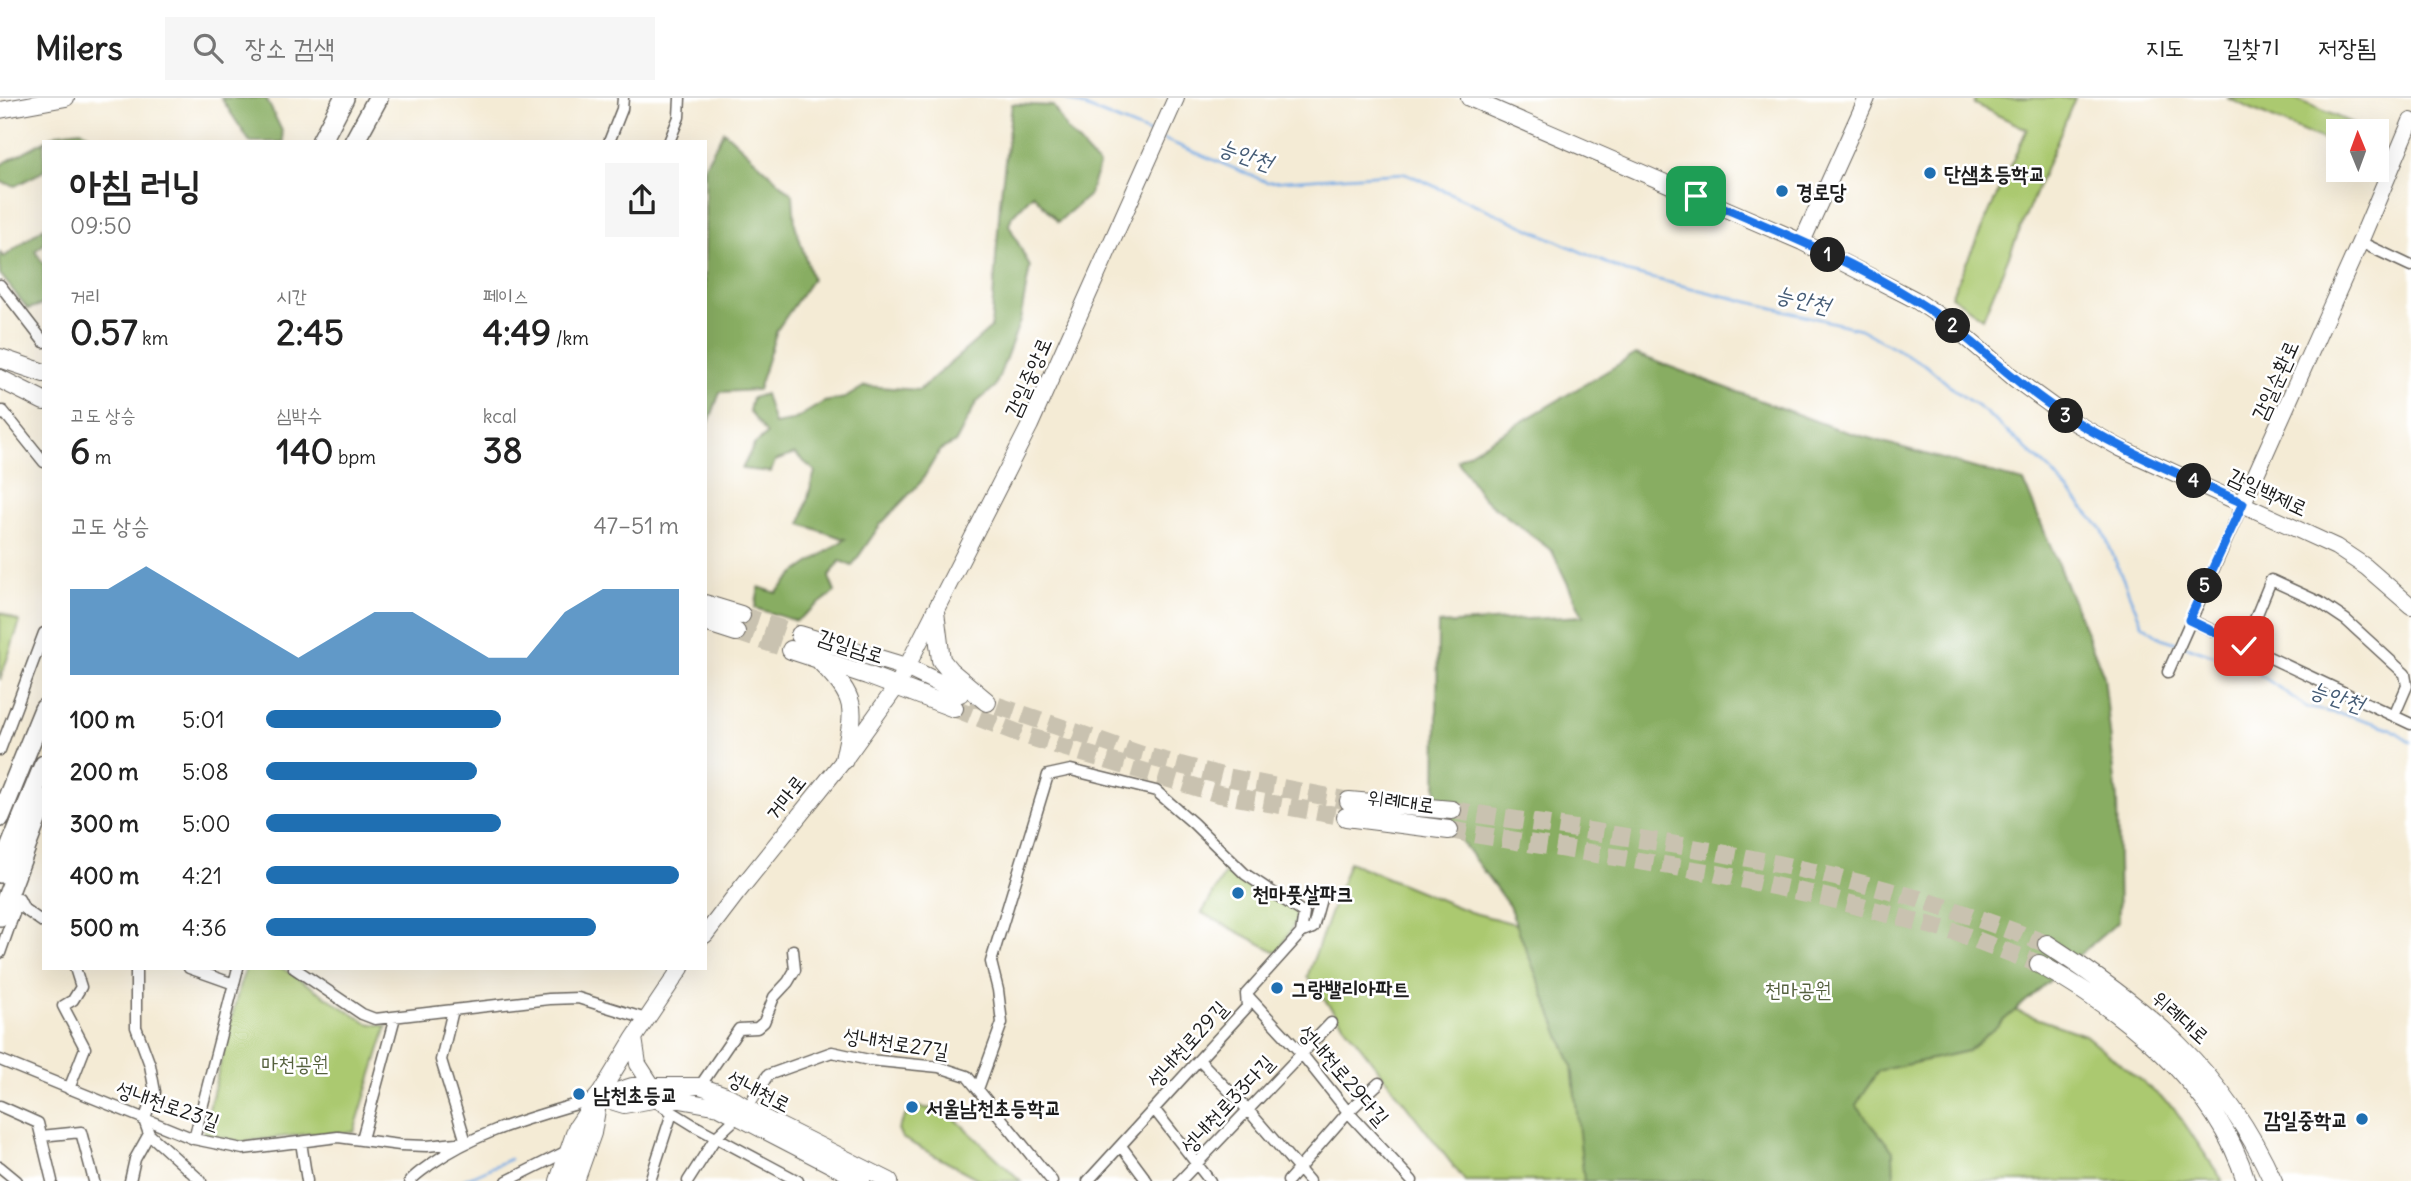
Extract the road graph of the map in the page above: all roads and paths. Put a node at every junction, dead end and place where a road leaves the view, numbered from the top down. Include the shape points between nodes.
1 (62, 98) edge
2 (344, 98) edge
3 (378, 98) edge
4 (623, 98) edge
5 (680, 98) edge
6 (1176, 98) edge
7 (1469, 98) edge
8 (1867, 98) edge
9 (0, 110) edge
10 (2411, 121) edge
11 (322, 140) edge
12 (355, 140) edge
13 (610, 140) edge
14 (671, 140) edge
15 (1802, 242) junction
16 (2360, 242) junction
17 (2411, 267) edge
18 (0, 285) edge
19 (42, 339) edge
20 (0, 358) edge
21 (36, 370) edge
22 (7, 382) edge
23 (42, 400) edge
24 (0, 415) edge
25 (42, 460) edge
26 (2243, 503) junction
27 (707, 605) edge
28 (2411, 606) edge
29 (935, 612) junction
30 (707, 622) edge
31 (2187, 626) junction
32 (42, 638) edge
33 (2244, 646) junction
34 (818, 660) junction
35 (906, 667) junction
36 (2168, 672) dead end
37 (897, 686) junction
38 (987, 702) tunnel mouth
39 (42, 714) edge
40 (2394, 716) junction
41 (2411, 724) edge
42 (0, 750) edge
43 (844, 760) junction
44 (42, 771) edge
45 (42, 803) edge
46 (1452, 810) tunnel mouth
47 (0, 817) edge
48 (1449, 830) tunnel mouth
49 (7, 870) edge
50 (1322, 895) dead end
51 (0, 916) edge
52 (42, 922) edge
53 (707, 932) edge
54 (1301, 933) junction
55 (2047, 944) tunnel mouth
56 (793, 950) dead end
57 (0, 953) edge
58 (2039, 964) tunnel mouth
59 (76, 970) edge
60 (136, 970) edge
61 (195, 970) edge
62 (238, 970) edge
63 (297, 970) edge
64 (680, 970) edge
65 (234, 984) junction
66 (1246, 994) junction
67 (453, 1010) junction
68 (395, 1017) junction
69 (646, 1019) junction
70 (1331, 1023) dead end
71 (634, 1038) junction
72 (1301, 1053) junction
73 (0, 1060) edge
74 (1199, 1060) junction
75 (1379, 1083) dead end
76 (700, 1086) junction
77 (69, 1088) junction
78 (978, 1089) junction
79 (652, 1092) junction
80 (598, 1097) junction
81 (0, 1106) edge
82 (1154, 1109) junction
83 (1248, 1110) junction
84 (742, 1112) junction
85 (1348, 1112) junction
86 (672, 1113) junction
87 (144, 1120) junction
88 (149, 1134) junction
89 (41, 1136) junction
90 (716, 1137) junction
91 (194, 1139) junction
92 (362, 1139) junction
93 (301, 1142) junction
94 (466, 1142) junction
95 (1121, 1146) junction
96 (569, 1150) junction
97 (1195, 1165) junction
98 (0, 1167) edge
99 (1298, 1169) junction
100 (652, 1177) edge
101 (1405, 1178) edge
102 (18, 1181) edge
103 (52, 1181) edge
104 (94, 1181) edge
105 (130, 1181) edge
106 (201, 1181) edge
107 (307, 1181) edge
108 (410, 1181) edge
109 (508, 1181) edge
110 (559, 1181) edge
111 (575, 1181) edge
112 (665, 1181) edge
113 (688, 1181) edge
114 (798, 1181) edge
115 (862, 1181) edge
116 (890, 1181) edge
117 (1052, 1181) edge
118 (1088, 1181) edge
119 (1147, 1181) edge
120 (1180, 1181) edge
121 (1210, 1181) edge
122 (1288, 1181) edge
123 (1309, 1181) edge
124 (2246, 1181) edge
125 (2273, 1181) edge

1 - 9 main road
2 - 11 highway
3 - 12 highway
4 - 13 street
5 - 14 street
6 - 29 main road, 감일중앙로 via 1030,425
7 - 15 main road, 감일백제로
8 - 15 main road
10 - 16 main road, 감일순환로
15 - 26 main road, 감일백제로 via 1914,299 2077,424
16 - 17 street
16 - 26 main road, 감일순환로
18 - 19 street
20 - 21 main road
21 - 22 main road via 14,375
22 - 23 main road
24 - 25 street via 3,411
26 - 28 main road, 감일백제로 via 2336,547
26 - 31 street, 감일순환로
27 - 30 main road via 738,624
29 - 35 main road, 감일중앙로
29 - 38 main road via 941,660
31 - 33 street
31 - 36 street, 감일순환로
32 - 42 street
33 - 40 street
33 - 40 street via 2271,580 2319,602 2346,620 2405,674 2406,686
34 - 35 main road, 감일남로 via 795,642
34 - 37 main road, 감일남로
34 - 43 main road via 850,695
35 - 37 main road, 감일중앙로
35 - 37 main road via 957,700
37 - 43 main road, 거마로
39 - 47 highway
40 - 41 street
43 - 53 main road, 거마로
44 - 49 highway
45 - 49 highway
46 - 48 main road, 위례대로 via 1348,809
49 - 51 highway
50 - 54 street, 성내천로29길 via 1313,928
52 - 57 street via 24,909 19,899
54 - 66 street, 성내천로29길
54 - 78 street via 1304,913 1245,874 1156,791 1071,769 1048,775 991,962 1002,1023
55 - 125 main road, 위례대로 via 2144,1012 2200,1065 2258,1148
56 - 76 street via 795,970 774,996 764,1022 757,1028 738,1029
58 - 124 main road, 위례대로 via 2101,1002 2180,1070 2239,1157
59 - 77 street via 80,987 63,1006 85,1048
60 - 87 street via 136,1027 155,1092
61 - 65 street
62 - 65 street
63 - 68 street via 362,1014 376,1019
64 - 69 main road
65 - 91 street
66 - 72 street, 성내천로29다길
66 - 74 street, 성내천로29길 via 1247,1007
67 - 68 street
67 - 69 street via 578,998
67 - 94 street via 441,1060
68 - 92 street
69 - 71 main road
70 - 72 street, 성내천로33다길
71 - 79 main road via 638,1064
71 - 80 main road
72 - 83 street, 성내천로33다길
72 - 85 street, 성내천로29다길
73 - 77 street, 성내천로23길
74 - 82 street, 성내천로29길
74 - 83 street
75 - 85 street
76 - 79 main road, 성내천로
76 - 84 main road, 성내천로 via 729,1096
77 - 87 street, 성내천로23길
78 - 84 street, 성내천로27길 via 967,1076 939,1067 832,1052 768,1075
78 - 117 street, 성내천로27길
79 - 80 main road, 성내천로 via 632,1086
79 - 84 main road, 성내천로
79 - 86 street
80 - 94 street, 성내천로
80 - 96 main road via 577,1128
80 - 111 main road via 592,1133
81 - 89 street via 38,1123
82 - 95 street, 성내천로29길
82 - 97 street
83 - 97 street, 성내천로33다길
83 - 99 street
84 - 90 street, 성내천로27길
84 - 115 main road, 성내천로
84 - 116 main road, 성내천로
85 - 99 street
85 - 101 street, 성내천로29다길
86 - 90 street
86 - 100 street
87 - 88 street
87 - 91 street, 성내천로23길
88 - 105 street via 135,1159
88 - 106 street
89 - 103 street
89 - 104 street via 81,1132
90 - 113 street
90 - 114 street
91 - 93 street, 성내천로23길 via 243,1149
92 - 93 street, 성내천로23길
92 - 94 street, 성내천로23길 via 400,1146
93 - 107 street
94 - 108 street, 성내천로
95 - 118 street, 성내천로29길
95 - 119 street
96 - 109 street
96 - 110 main road
97 - 120 street, 성내천로33다길
97 - 121 street
98 - 102 street
99 - 122 street
99 - 123 street
100 - 112 street

